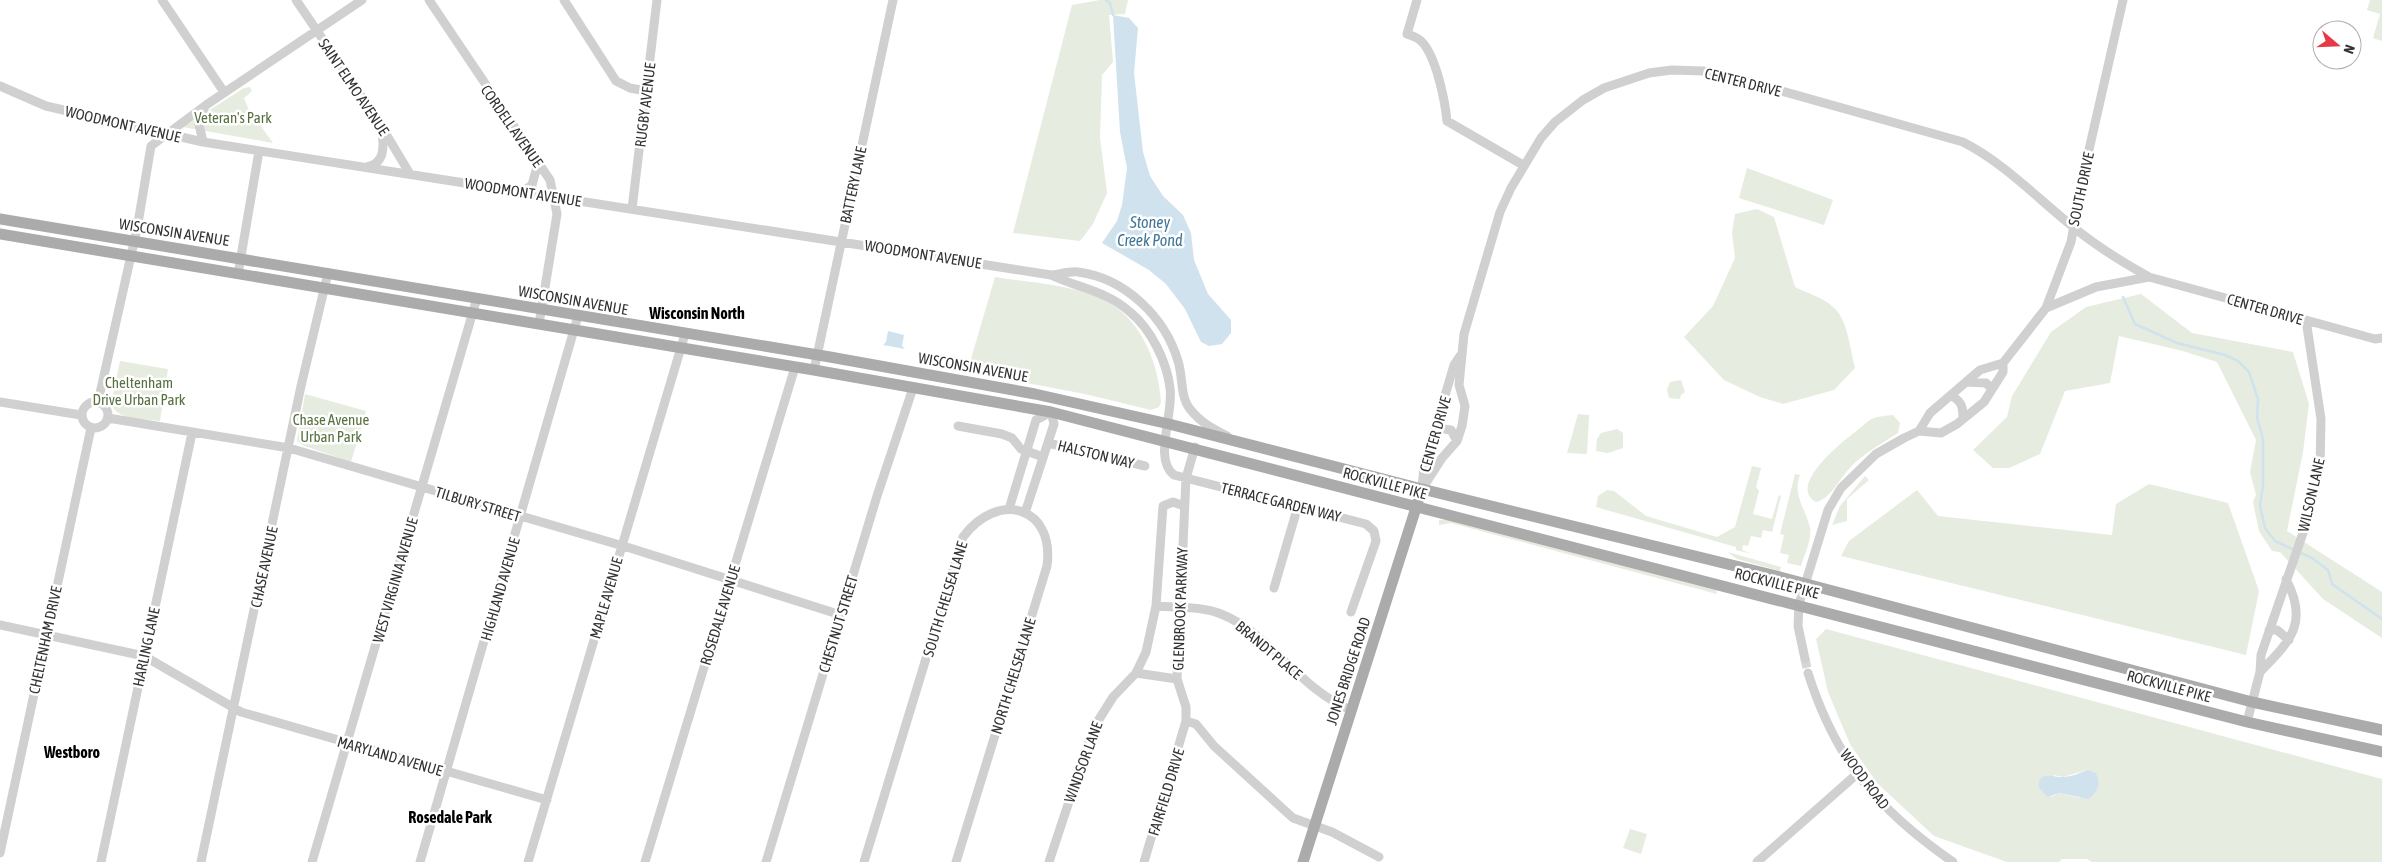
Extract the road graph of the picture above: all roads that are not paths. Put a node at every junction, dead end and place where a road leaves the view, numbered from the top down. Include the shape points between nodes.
1 (162, 0) edge
2 (296, 0) edge
3 (362, 0) edge
4 (429, 0) edge
5 (564, 0) edge
6 (657, 0) edge
7 (893, 0) edge
8 (1417, 0) edge
9 (2123, 0) edge
10 (316, 30) junction
11 (0, 86) edge
12 (646, 91) junction
13 (224, 92) junction
14 (206, 104) junction
15 (381, 126) junction
16 (166, 134) junction
17 (202, 142) junction
18 (259, 151) junction
19 (538, 164) junction
20 (1524, 165) junction
21 (365, 167) junction
22 (410, 174) junction
23 (522, 192) junction
24 (555, 197) junction
25 (632, 209) junction
26 (0, 218) edge
27 (2073, 227) junction
28 (0, 234) edge
29 (134, 241) junction
30 (841, 242) junction
31 (130, 256) junction
32 (241, 259) junction
33 (328, 273) junction
34 (238, 274) junction
35 (1051, 274) junction
36 (2149, 277) junction
37 (323, 289) junction
38 (476, 298) junction
39 (2046, 308) junction
40 (542, 310) junction
41 (472, 313) junction
42 (578, 316) junction
43 (2306, 320) junction
44 (539, 324) junction
45 (574, 330) junction
46 (685, 334) junction
47 (2382, 338) edge
48 (680, 348) junction
49 (817, 355) junction
50 (1460, 356) junction
51 (2002, 363) junction
52 (795, 367) junction
53 (814, 370) junction
54 (917, 372) junction
55 (1967, 382) junction
56 (913, 388) junction
57 (1992, 389) junction
58 (1952, 396) junction
59 (1054, 398) junction
60 (0, 402) edge
61 (98, 402) junction
62 (1444, 403) junction
63 (1464, 406) junction
64 (1051, 412) junction
65 (81, 415) junction
66 (108, 418) junction
67 (1963, 418) junction
68 (1169, 424) junction
69 (958, 426) dead end
70 (92, 428) junction
71 (1919, 431) junction
72 (192, 433) junction
73 (1435, 433) junction
74 (1166, 440) junction
75 (1457, 441) junction
76 (1236, 442) junction
77 (1048, 443) junction
78 (1195, 447) junction
79 (289, 448) junction
80 (1027, 452) junction
81 (1043, 457) junction
82 (1144, 466) dead end
83 (1186, 478) junction
84 (422, 486) junction
85 (1422, 489) junction
86 (1184, 506) junction
87 (1298, 506) junction
88 (1417, 507) junction
89 (1009, 508) junction
90 (1025, 513) junction
91 (521, 518) junction
92 (620, 546) junction
93 (2286, 579) junction
94 (731, 580) junction
95 (1804, 583) junction
96 (1274, 588) dead end
97 (2296, 601) junction
98 (1799, 604) junction
99 (2277, 605) junction
100 (1156, 606) junction
101 (1181, 608) junction
102 (1351, 612) dead end
103 (841, 614) junction
104 (0, 625) edge
105 (2269, 630) junction
106 (46, 636) junction
107 (2288, 640) junction
108 (144, 656) junction
109 (1805, 659) tunnel mouth
110 (2260, 672) junction
111 (1136, 673) junction
112 (1808, 673) tunnel mouth
113 (1177, 679) junction
114 (2252, 702) junction
115 (233, 708) junction
116 (1351, 710) junction
117 (1186, 721) junction
118 (2247, 722) junction
119 (2382, 730) edge
120 (347, 743) junction
121 (2382, 752) edge
122 (447, 772) junction
123 (1857, 774) junction
124 (547, 800) junction
125 (1315, 827) junction
126 (0, 853) edge
127 (1379, 856) dead end
128 (100, 862) edge
129 (201, 862) edge
130 (312, 862) edge
131 (420, 862) edge
132 (528, 862) edge
133 (645, 862) edge
134 (766, 862) edge
135 (864, 862) edge
136 (956, 862) edge
137 (1049, 862) edge
138 (1144, 862) edge
139 (1303, 862) edge
140 (1757, 862) edge
141 (1953, 862) edge

1 - 13 street
2 - 10 street, SAINT ELMO AVENUE
3 - 10 street
4 - 19 street, CORDELL AVENUE
5 - 12 street via 616,81
6 - 12 street, RUGBY AVENUE
7 - 30 street, BATTERY LANE
8 - 20 street via 1407,34 1421,41 1428,50 1445,98 1447,121
9 - 27 street, SOUTH DRIVE
10 - 13 street
10 - 15 street, SAINT ELMO AVENUE
11 - 16 street, WOODMONT AVENUE via 46,106
12 - 25 street, RUGBY AVENUE
13 - 14 street
14 - 16 street
14 - 17 street via 198,124
15 - 21 street via 384,152 378,161
15 - 22 street, SAINT ELMO AVENUE
16 - 17 street, WOODMONT AVENUE
16 - 29 street via 152,146
17 - 18 street, WOODMONT AVENUE
18 - 21 street, WOODMONT AVENUE
18 - 32 street
19 - 23 street via 532,185
19 - 24 street, CORDELL AVENUE via 550,180
20 - 27 street, CENTER DRIVE via 1555,122 1604,88 1649,73 1703,71 1963,142 1995,160
20 - 50 street, CENTER DRIVE via 1500,212
21 - 22 street, WOODMONT AVENUE
22 - 23 street, WOODMONT AVENUE
23 - 24 street, WOODMONT AVENUE
24 - 25 street, WOODMONT AVENUE
24 - 40 street, CORDELL AVENUE via 557,214
25 - 30 street, WOODMONT AVENUE
26 - 29 main road, WISCONSIN AVENUE
27 - 36 street, CENTER DRIVE
27 - 39 street, SOUTH DRIVE via 2065,260
28 - 31 main road, WISCONSIN AVENUE
29 - 31 street
29 - 32 main road, WISCONSIN AVENUE
30 - 35 street, WOODMONT AVENUE
30 - 49 street, BATTERY LANE
31 - 34 main road, WISCONSIN AVENUE
31 - 61 street
32 - 33 main road, WISCONSIN AVENUE
32 - 34 street
33 - 37 street, CHASE AVENUE
33 - 38 main road, WISCONSIN AVENUE
34 - 37 main road, WISCONSIN AVENUE
35 - 68 street, WOODMONT AVENUE via 1110,297 1145,327 1168,375
35 - 76 street, WOODMONT AVENUE via 1086,273 1122,288 1138,300 1152,313 1170,340 1189,408 1204,423
36 - 39 street, CENTER DRIVE via 2096,287
36 - 43 street, CENTER DRIVE
37 - 41 main road, WISCONSIN AVENUE
37 - 79 street, CHASE AVENUE
38 - 40 main road, WISCONSIN AVENUE
38 - 41 street, WEST VIRGINIA AVENUE
39 - 51 street, SOUTH DRIVE
40 - 42 main road, WISCONSIN AVENUE
40 - 44 street, CORDELL AVENUE
41 - 44 main road, WISCONSIN AVENUE
41 - 84 street, WEST VIRGINIA AVENUE
42 - 45 street, HIGHLAND AVENUE
42 - 46 main road, WISCONSIN AVENUE
43 - 47 street, CENTER DRIVE
43 - 93 street, WILSON LANE via 2322,443 2320,467 2300,542
44 - 45 main road, WISCONSIN AVENUE
45 - 48 main road, WISCONSIN AVENUE
45 - 91 street, HIGHLAND AVENUE
46 - 48 street, MAPLE AVENUE
46 - 49 main road, WISCONSIN AVENUE
48 - 52 main road, WISCONSIN AVENUE
48 - 92 street, MAPLE AVENUE
49 - 53 street, BATTERY LANE
49 - 54 main road, WISCONSIN AVENUE
50 - 62 street, CENTER DRIVE via 1454,365
50 - 63 street, CENTER DRIVE via 1459,385
51 - 55 street, SOUTH DRIVE via 1980,370
51 - 57 street, SOUTH DRIVE via 2003,372
52 - 53 main road, WISCONSIN AVENUE
52 - 94 street, ROSEDALE AVENUE
53 - 56 main road, WISCONSIN AVENUE
54 - 56 main road
54 - 59 main road, WISCONSIN AVENUE
55 - 57 street via 1986,383
55 - 58 street, SOUTH DRIVE
56 - 64 main road, WISCONSIN AVENUE
56 - 103 street, CHESTNUT STREET
57 - 67 street, SOUTH DRIVE via 1984,402
58 - 67 street via 1960,401
58 - 71 street, SOUTH DRIVE via 1930,414
59 - 64 main road
59 - 68 main road, WISCONSIN AVENUE
60 - 65 street
61 - 65 street via 88,404
61 - 66 street via 108,410
62 - 63 street via 1453,401
62 - 73 street, CENTER DRIVE
63 - 75 street, CENTER DRIVE
64 - 74 main road, WISCONSIN AVENUE
64 - 77 street via 1054,424
64 - 80 street via 1036,420
65 - 70 street
66 - 70 street via 101,427
66 - 72 street, TILBURY STREET
67 - 71 street, SOUTH DRIVE via 1941,433
68 - 74 street, WOODMONT AVENUE
68 - 76 main road, ROCKVILLE PIKE
69 - 80 street via 1002,434 1012,438
70 - 106 street, CHELTENHAM DRIVE
71 - 95 street, SOUTH DRIVE via 1876,454 1841,488 1828,510
72 - 79 street, TILBURY STREET
72 - 108 street, HARLING LANE
73 - 75 street via 1451,430
73 - 85 street, CENTER DRIVE via 1424,467
74 - 78 main road, ROCKVILLE PIKE
74 - 83 street via 1164,458 1168,471
75 - 85 street, CENTER DRIVE
76 - 85 main road, ROCKVILLE PIKE
77 - 81 street
77 - 82 street, HALSTON WAY
78 - 83 street, GLENBROOK PARKWAY
78 - 88 main road, ROCKVILLE PIKE
79 - 84 street, TILBURY STREET
79 - 115 street, CHASE AVENUE
80 - 81 street
80 - 89 street
81 - 90 street
83 - 86 street, GLENBROOK PARKWAY
83 - 87 street, TERRACE GARDEN WAY
84 - 91 street, TILBURY STREET
84 - 120 street, WEST VIRGINIA AVENUE
85 - 88 main road, JONES BRIDGE ROAD
85 - 95 main road, ROCKVILLE PIKE
86 - 100 street, WINDSOR LANE via 1173,502 1163,506
86 - 101 street, GLENBROOK PARKWAY
87 - 96 street
87 - 102 street, TERRACE GARDEN WAY via 1366,524 1374,532 1376,541
88 - 98 main road, ROCKVILLE PIKE
88 - 116 main road, JONES BRIDGE ROAD
89 - 90 street, NORTH CHELSEA LANE
89 - 135 street, SOUTH CHELSEA LANE via 986,514 963,537
90 - 136 street, NORTH CHELSEA LANE via 1036,521 1045,536 1047,566
91 - 92 street, TILBURY STREET
91 - 122 street, HIGHLAND AVENUE
92 - 94 street, TILBURY STREET
92 - 124 street, MAPLE AVENUE
93 - 97 street, WILSON LANE
93 - 99 street, WILSON LANE
94 - 103 street, TILBURY STREET
94 - 133 street, ROSEDALE AVENUE
95 - 98 street, SOUTH DRIVE
95 - 114 main road, ROCKVILLE PIKE
97 - 99 street
97 - 107 street, WILSON LANE via 2296,621
98 - 109 street via 1798,626
98 - 118 main road, ROCKVILLE PIKE
99 - 105 street, WILSON LANE
100 - 101 street
100 - 111 street, WINDSOR LANE via 1149,643
101 - 113 street, GLENBROOK PARKWAY
101 - 116 street, BRANDT PLACE via 1212,611 1235,620 1323,695
103 - 134 street, CHESTNUT STREET
104 - 106 street, MARYLAND AVENUE
105 - 107 street via 2278,630
105 - 110 street, WILSON LANE via 2261,655
106 - 108 street, MARYLAND AVENUE
106 - 126 street, CHELTENHAM DRIVE
107 - 110 street, WILSON LANE
108 - 115 street, MARYLAND AVENUE
108 - 128 street, HARLING LANE
110 - 114 street, WILSON LANE
111 - 113 street
111 - 137 street, WINDSOR LANE via 1113,697 1093,729
112 - 123 street, WOOD ROAD via 1827,725
113 - 117 street, GLENBROOK PARKWAY via 1186,707
114 - 118 street, WILSON LANE
114 - 119 main road, ROCKVILLE PIKE
115 - 120 street, MARYLAND AVENUE via 265,721
115 - 129 street, CHASE AVENUE
116 - 125 main road, JONES BRIDGE ROAD
117 - 125 street via 1196,724 1214,746 1293,818
117 - 138 street, FAIRFIELD DRIVE
118 - 121 main road, ROCKVILLE PIKE
120 - 122 street, MARYLAND AVENUE
120 - 130 street, WEST VIRGINIA AVENUE
122 - 124 street, MARYLAND AVENUE
122 - 131 street, HIGHLAND AVENUE
123 - 140 street
123 - 141 street, WOOD ROAD via 1891,814
124 - 132 street, MAPLE AVENUE
125 - 127 street
125 - 139 main road, JONES BRIDGE ROAD

